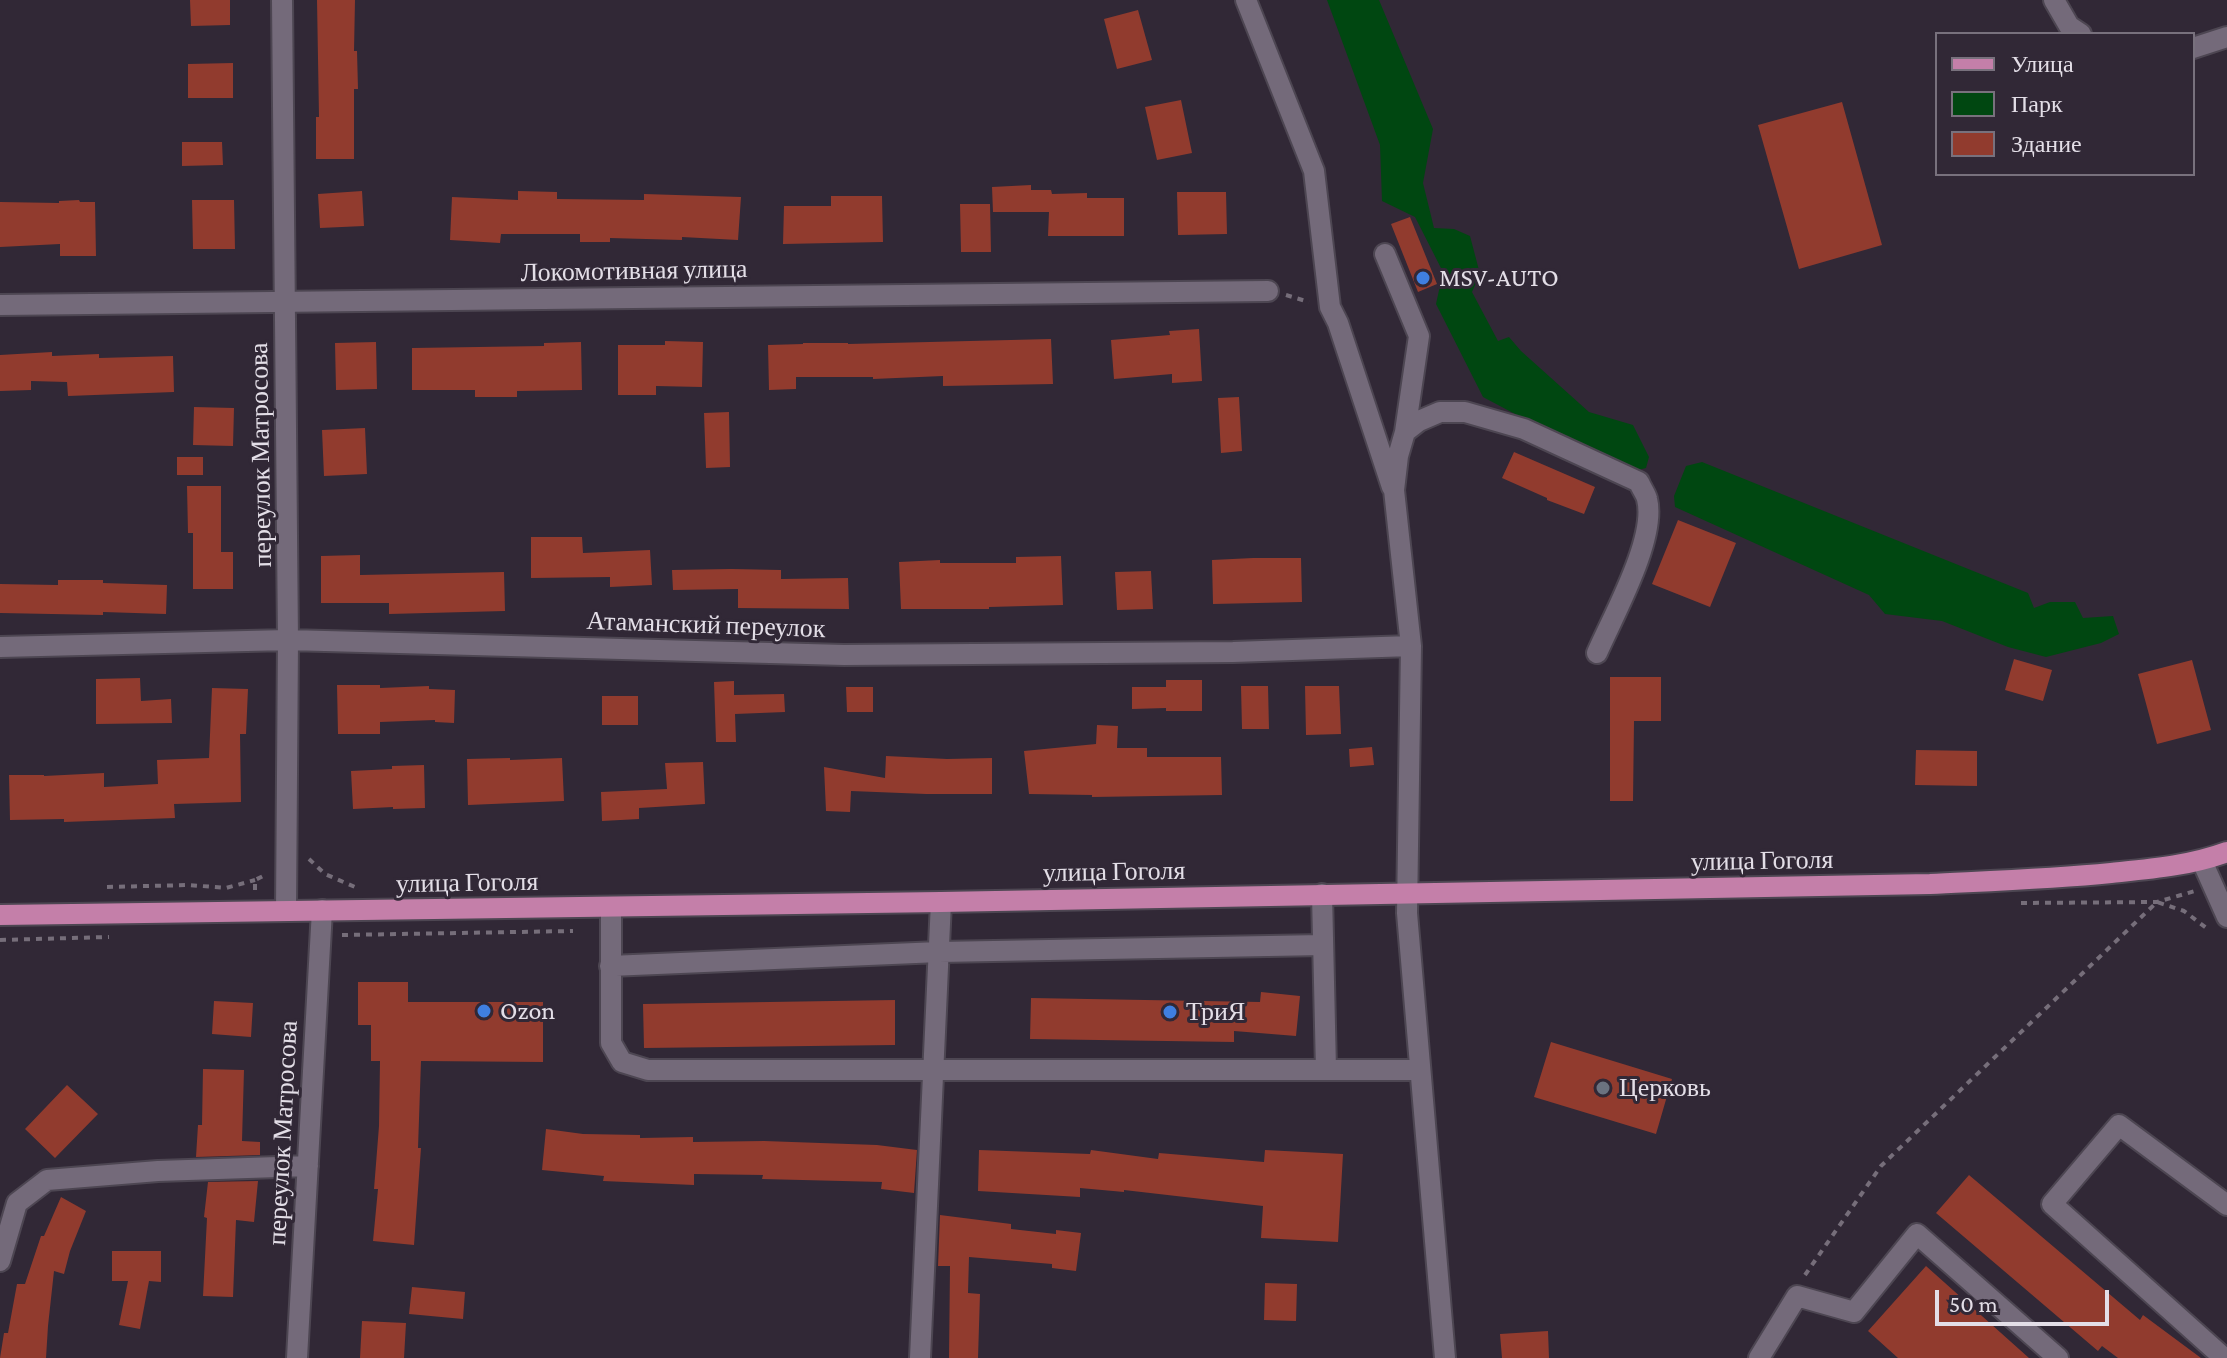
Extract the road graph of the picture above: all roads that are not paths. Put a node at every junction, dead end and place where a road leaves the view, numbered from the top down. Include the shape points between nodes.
1 (282, 0) edge
2 (1246, 0) edge
3 (2054, 0) edge
4 (2078, 32) edge
5 (2227, 37) edge
6 (2195, 47) edge
7 (1385, 254) dead end
8 (1268, 291) road end
9 (285, 301) junction
10 (0, 305) edge
11 (1405, 432) junction
12 (1394, 490) junction
13 (288, 640) junction
14 (1411, 646) junction
15 (0, 647) edge
16 (1597, 653) dead end
17 (2227, 852) edge
18 (2202, 861) junction
19 (1407, 893) junction
20 (1322, 894) junction
21 (941, 902) junction
22 (611, 907) junction
23 (286, 910) junction
24 (322, 910) junction
25 (0, 915) edge
26 (2227, 917) edge
27 (1323, 945) junction
28 (939, 952) junction
29 (610, 966) junction
30 (934, 1069) junction
31 (1326, 1070) junction
32 (1420, 1070) junction
33 (308, 1166) junction
34 (2227, 1205) edge
35 (0, 1261) edge
36 (297, 1358) edge
37 (920, 1358) edge
38 (1445, 1358) edge
39 (1759, 1358) edge
40 (2058, 1358) edge
41 (2224, 1358) edge

1 - 9 street, переулок Матросова
2 - 12 street via 1314,171 1330,307
3 - 4 street
5 - 6 street
7 - 11 street via 1419,336
8 - 9 street, Локомотивная улица
9 - 10 street, Локомотивная улица
9 - 13 street, переулок Матросова
11 - 12 street
11 - 16 street via 1440,412 1465,412 1524,429 1639,482 1648,500 1643,549
12 - 14 street
13 - 14 street, Атаманский переулок via 844,655
13 - 15 street, Атаманский переулок
13 - 23 street, переулок Матросова
14 - 19 street
17 - 18 main road, улица Гоголя
18 - 19 main road, улица Гоголя via 2073,877 1930,884
18 - 26 street
19 - 20 main road, улица Гоголя
19 - 32 street
20 - 21 main road, улица Гоголя
20 - 27 street
21 - 22 main road, улица Гоголя
21 - 28 street
22 - 24 main road, улица Гоголя
22 - 29 street
23 - 24 main road, улица Гоголя
23 - 25 main road, улица Гоголя
24 - 33 street, переулок Матросова
27 - 28 street
27 - 31 street
28 - 29 street
28 - 30 street
29 - 30 street via 611,1043 622,1062 648,1070
30 - 31 street
30 - 37 street
31 - 32 street
32 - 38 street
33 - 35 street via 47,1180 17,1203
33 - 36 street, переулок Матросова
34 - 41 street via 2119,1125 2052,1204
39 - 40 street via 1797,1296 1854,1312 1917,1234

